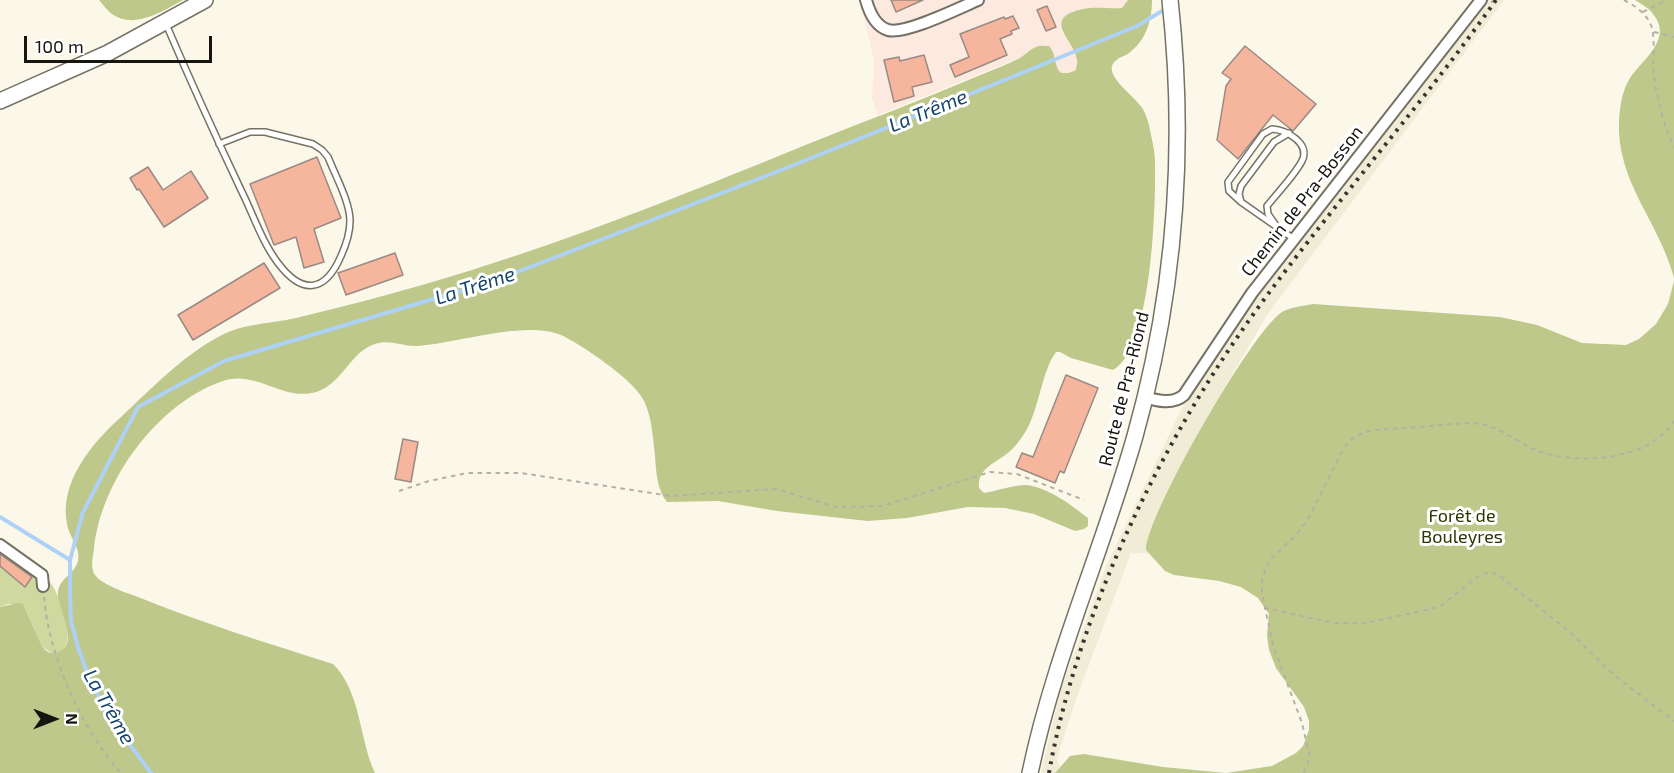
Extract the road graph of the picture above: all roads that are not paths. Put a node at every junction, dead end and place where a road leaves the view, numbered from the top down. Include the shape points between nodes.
1 (205, 0) edge
2 (866, 0) edge
3 (978, 0) edge
4 (1170, 0) edge
5 (1480, 0) edge
6 (165, 23) junction
7 (0, 101) edge
8 (1289, 134) junction
9 (219, 144) junction
10 (1241, 202) junction
11 (1277, 227) junction
12 (1294, 239) junction
13 (1145, 397) junction
14 (0, 545) edge
15 (43, 586) road end
16 (1030, 773) edge

1 - 6 main road
2 - 3 street via 880,26 894,31
4 - 13 main road, Route de Pra-Riond via 1177,141 1172,237 1159,333
5 - 12 street, Chemin de Pra-Bosson
6 - 7 main road
6 - 9 lane
8 - 10 lane via 1274,142 1241,186
8 - 10 lane via 1272,129 1263,134 1228,182 1229,191
8 - 11 lane via 1303,148 1303,159 1267,206
9 - 9 lane via 278,263 299,284 309,287 323,282 346,245 350,219 328,157 305,142 256,132
10 - 11 lane
11 - 12 lane
12 - 13 street, Chemin de Pra-Bosson via 1252,293 1184,395 1172,401
13 - 16 main road, Route de Pra-Riond
14 - 15 street via 42,575

